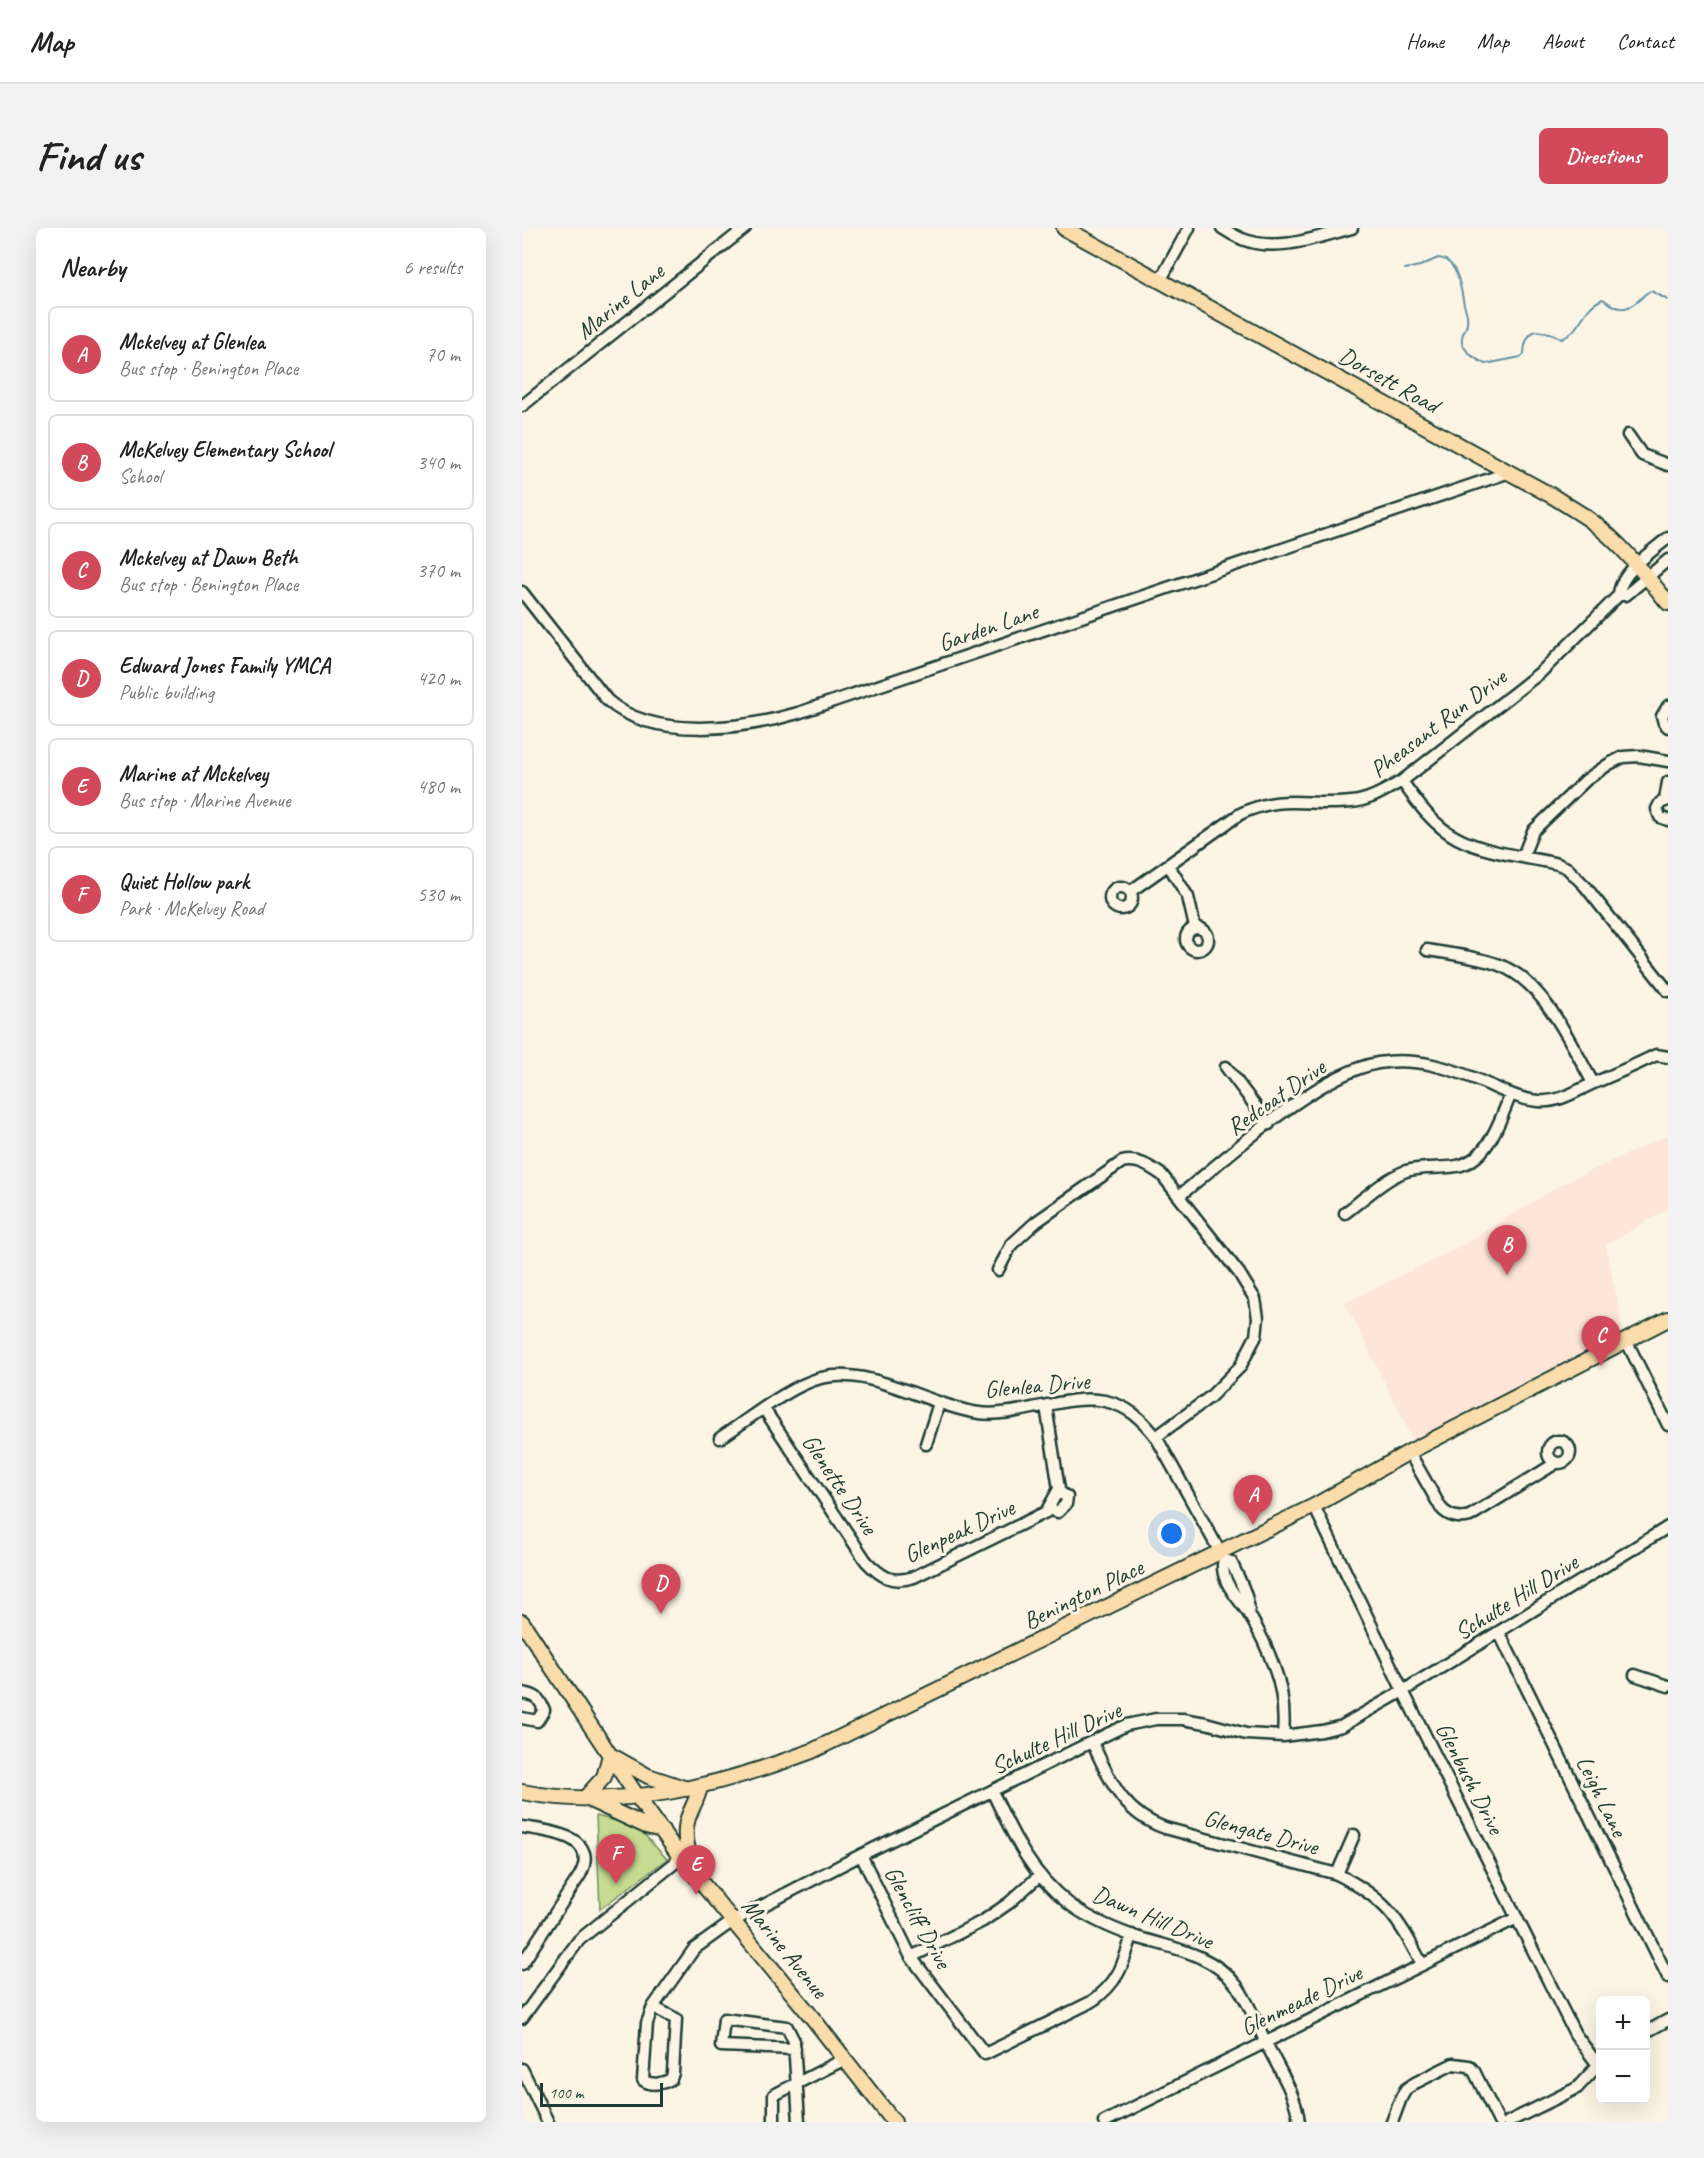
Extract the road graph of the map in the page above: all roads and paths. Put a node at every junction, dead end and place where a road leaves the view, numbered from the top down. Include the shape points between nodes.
1 (745, 228) edge
2 (1064, 228) edge
3 (1189, 228) edge
4 (1222, 228) edge
5 (1352, 228) edge
6 (1160, 281) junction
7 (522, 406) edge
8 (1628, 435) dead end
9 (1668, 465) edge
10 (1510, 472) junction
11 (1668, 538) edge
12 (1668, 560) edge
13 (1636, 565) junction
14 (1648, 578) junction
15 (522, 592) edge
16 (1619, 595) junction
17 (1668, 603) edge
18 (1668, 706) edge
19 (1668, 727) edge
20 (1668, 761) edge
21 (1402, 781) junction
22 (1668, 782) edge
23 (1666, 800) edge
24 (1668, 820) edge
25 (1523, 856) junction
26 (1169, 866) junction
27 (1131, 891) dead end
28 (1195, 927) dead end
29 (1427, 950) dead end
30 (1668, 991) edge
31 (1668, 1057) edge
32 (1226, 1067) dead end
33 (1593, 1083) junction
34 (1510, 1094) junction
35 (1269, 1124) junction
36 (1179, 1196) junction
37 (1345, 1213) dead end
38 (998, 1270) dead end
39 (1668, 1319) edge
40 (1626, 1340) junction
41 (939, 1403) junction
42 (1046, 1406) junction
43 (764, 1409) junction
44 (1668, 1425) edge
45 (1156, 1437) junction
46 (720, 1438) dead end
47 (926, 1444) dead end
48 (1409, 1452) junction
49 (1556, 1462) dead end
50 (1314, 1506) junction
51 (1668, 1527) edge
52 (1222, 1555) junction
53 (886, 1578) joint
54 (522, 1622) edge
55 (1499, 1632) junction
56 (1635, 1675) dead end
57 (1668, 1686) edge
58 (1403, 1691) junction
59 (522, 1693) edge
60 (522, 1718) edge
61 (1283, 1736) junction
62 (1092, 1742) junction
63 (610, 1755) junction
64 (695, 1788) junction
65 (992, 1791) junction
66 (522, 1792) edge
67 (637, 1796) junction
68 (585, 1798) junction
69 (522, 1827) edge
70 (662, 1830) junction
71 (1354, 1835) dead end
72 (861, 1855) junction
73 (681, 1858) junction
74 (1337, 1874) junction
75 (696, 1876) junction
76 (1039, 1876) junction
77 (1517, 1918) junction
78 (734, 1921) junction
79 (1132, 1935) junction
80 (911, 1957) junction
81 (522, 1964) edge
82 (1422, 1964) junction
83 (1668, 1977) edge
84 (653, 2007) junction
85 (522, 2016) edge
86 (1668, 2020) edge
87 (1650, 2030) edge
88 (1266, 2041) junction
89 (795, 2049) junction
90 (845, 2059) junction
91 (1596, 2060) edge
92 (1596, 2067) edge
93 (522, 2069) edge
94 (796, 2085) junction
95 (548, 2122) edge
96 (774, 2122) edge
97 (799, 2122) edge
98 (894, 2122) edge
99 (1104, 2122) edge
100 (1299, 2122) edge
101 (1392, 2122) edge
102 (1499, 2122) edge
103 (1508, 2122) edge

1 - 7 street, Marine Lane
2 - 6 main road, Dorsett Road
3 - 6 street
4 - 5 street via 1255,243 1285,244
6 - 10 main road, Dorsett Road
8 - 9 street via 1642,455
10 - 13 main road, Dorsett Road via 1590,521
10 - 15 street, Garden Lane via 798,713 749,724 670,726 624,713 607,700
11 - 13 street, Pheasant Run Drive
12 - 14 street, Pheasant Run Drive
13 - 14 main road, Dorsett Road
13 - 16 street, Pheasant Run Drive via 1619,588
14 - 16 street, Pheasant Run Drive via 1626,595
14 - 17 main road, Dorsett Road
16 - 21 street, Pheasant Run Drive via 1541,672
18 - 19 street via 1662,716
20 - 25 street via 1639,756 1609,764 1586,780 1533,831
21 - 25 street via 1432,819 1458,839
21 - 26 street, Pheasant Run Drive via 1379,794 1352,802 1263,804 1240,814
22 - 23 street
23 - 24 street via 1657,812
25 - 30 street via 1567,868
26 - 27 street, Pheasant Run Drive
26 - 28 street via 1188,897
29 - 33 street via 1507,968 1522,978 1562,1026
31 - 33 street, Redcoat Drive via 1656,1055
32 - 35 street
33 - 34 street, Redcoat Drive via 1564,1098 1539,1101
34 - 35 street, Redcoat Drive via 1432,1064 1377,1064 1323,1085
34 - 37 street via 1492,1137 1479,1154 1460,1166 1409,1170
35 - 36 street, Redcoat Drive
36 - 38 street via 1151,1167 1132,1159 1122,1162 1036,1222 1012,1244
36 - 45 street via 1239,1273 1255,1299 1258,1318 1256,1336 1240,1367 1210,1397
39 - 40 main road, Benington Place
40 - 44 street
40 - 48 main road, Benington Place
41 - 42 street, Glenlea Drive via 996,1414
41 - 43 street, Glenlea Drive via 869,1379 835,1376 819,1378 791,1391
41 - 47 street
42 - 45 street, Glenlea Drive via 1086,1400 1118,1404 1143,1420
42 - 53 street, Glenpeak Drive via 1058,1491 1048,1509 914,1577 901,1581
43 - 46 street, Glenlea Drive
43 - 53 street, Glenette Drive via 866,1561
45 - 52 street, Glenlea Drive
48 - 49 street via 1445,1513 1462,1519
48 - 50 main road, Benington Place
50 - 52 main road, Benington Place
50 - 58 street, Glenbush Drive
51 - 55 street, Schulte Hill Drive
52 - 61 street, Glenlea Drive via 1231,1562 1239,1579 1249,1615 1274,1666 1283,1698
52 - 64 main road, Benington Place via 812,1751 754,1773
54 - 63 main road, Marine Avenue
55 - 58 street, Schulte Hill Drive
55 - 83 street, Leigh Lane
56 - 57 street
58 - 61 street, Schulte Hill Drive via 1342,1726
58 - 77 street, Glenbush Drive
59 - 60 street via 536,1695 544,1710 537,1721
61 - 62 street, Schulte Hill Drive via 1246,1734 1183,1719 1156,1719 1126,1725
62 - 65 street, Schulte Hill Drive
62 - 74 street, Glengate Drive via 1124,1803 1153,1824
63 - 64 main road via 648,1776
63 - 67 main road, Marine Avenue
63 - 68 main road via 604,1777
64 - 67 main road, Benington Place
64 - 75 main road via 697,1800 687,1821 686,1844
65 - 72 street, Schulte Hill Drive
65 - 76 street, Dawn Hill Drive via 1023,1855
66 - 68 main road
67 - 68 main road, Benington Place
67 - 70 main road, Marine Avenue
68 - 70 main road
69 - 81 street via 570,1837 584,1860 580,1875
70 - 73 main road, Marine Avenue
71 - 74 street
72 - 78 street, Schulte Hill Drive
72 - 80 street, Glencliff Drive
73 - 75 main road, Marine Avenue
73 - 85 street via 579,1940
74 - 82 street, Glengate Drive via 1373,1895 1393,1913
75 - 78 main road, Marine Avenue
76 - 79 street, Dawn Hill Drive via 1069,1903
76 - 80 street via 983,1921
77 - 82 street, Glenmeade Drive
77 - 91 street, Glenbush Drive via 1575,2034
78 - 84 street, Schulte Hill Drive via 694,1949
78 - 90 main road, Marine Avenue
79 - 80 street, Glencliff Drive via 1123,1966 1106,1991 985,2054
79 - 88 street, Dawn Hill Drive via 1180,1948 1216,1966 1236,1985
82 - 88 street, Glenmeade Drive
84 - 84 street, Schulte Hill Drive via 676,2019 673,2073 664,2084 643,2080 647,2023
86 - 87 street
88 - 99 street, Glenmeade Drive
88 - 100 street, Dawn Hill Drive via 1292,2094
89 - 89 street via 787,2027 724,2019 721,2046
89 - 94 street
90 - 94 street
90 - 98 main road, Marine Avenue
92 - 103 street via 1577,2088
93 - 95 street
94 - 96 street via 774,2095
94 - 97 street
101 - 102 street via 1406,2090 1453,2064 1469,2066 1474,2071

